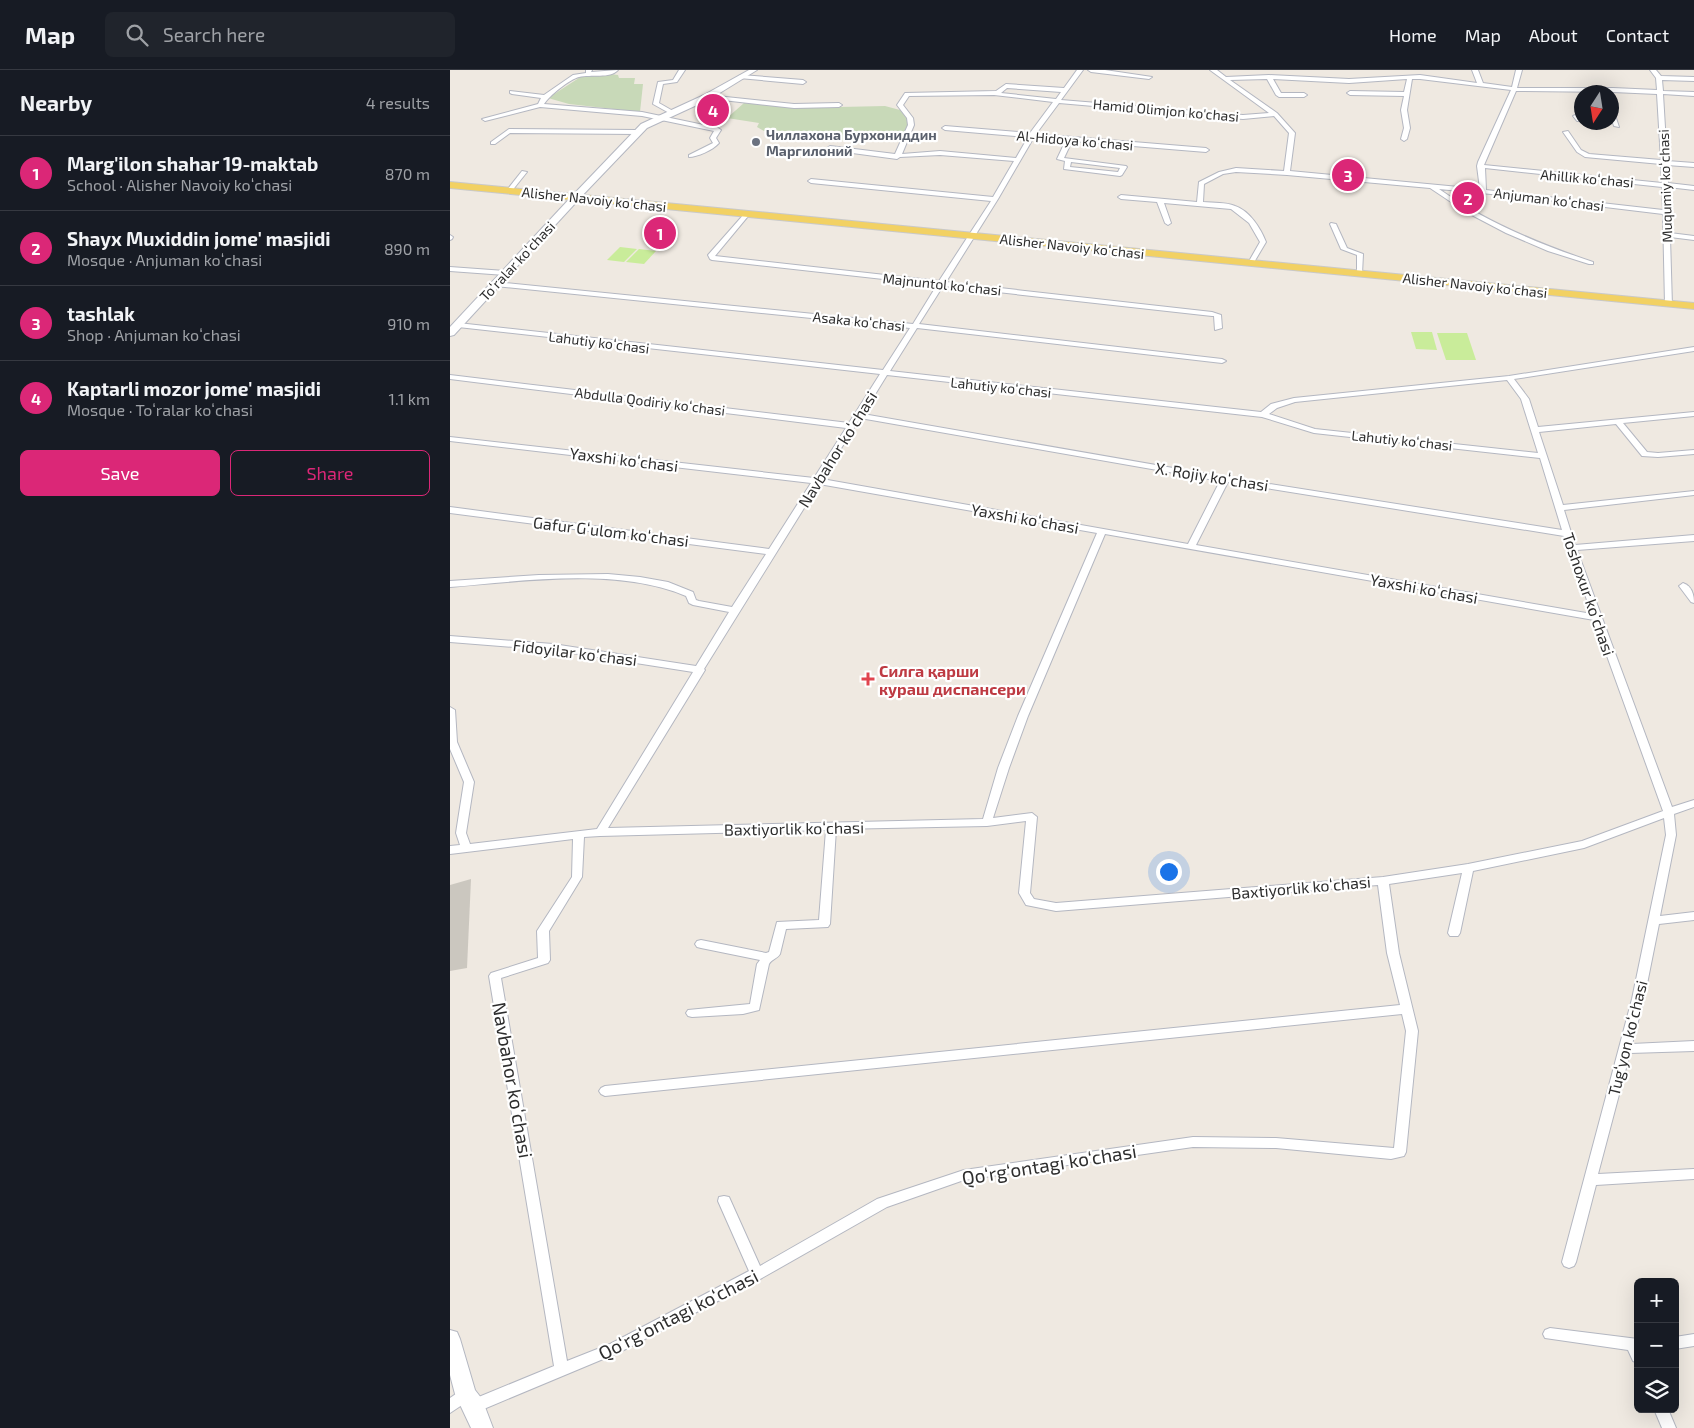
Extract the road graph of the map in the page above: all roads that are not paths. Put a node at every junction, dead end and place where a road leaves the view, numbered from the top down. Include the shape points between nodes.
1 (615, 70) edge
2 (682, 70) edge
3 (754, 70) edge
4 (1080, 70) edge
5 (1091, 70) edge
6 (1213, 70) edge
7 (1259, 70) edge
8 (1475, 70) edge
9 (1519, 70) edge
10 (1653, 70) edge
11 (589, 72) edge
12 (1354, 73) dead end
13 (1420, 73) edge
14 (1410, 76) junction
15 (741, 77) junction
16 (1150, 77) dead end
17 (1259, 77) junction
18 (1269, 77) junction
19 (1227, 78) junction
20 (1659, 78) junction
21 (1694, 79) edge
22 (1349, 81) junction
23 (803, 82) dead end
24 (1481, 84) junction
25 (1514, 89) junction
26 (1064, 90) junction
27 (1574, 91) edge
28 (1619, 91) edge
29 (512, 92) dead end
30 (997, 92) junction
31 (1660, 92) junction
32 (1350, 93) dead end
33 (1406, 94) junction
34 (1694, 94) edge
35 (1304, 95) dead end
36 (545, 97) junction
37 (707, 97) junction
38 (1056, 101) junction
39 (540, 105) junction
40 (839, 105) dead end
41 (671, 112) junction
42 (1275, 114) junction
43 (659, 117) junction
44 (485, 119) dead end
45 (945, 128) dead end
46 (637, 132) junction
47 (1566, 132) dead end
48 (1033, 135) junction
49 (1070, 139) junction
50 (1404, 139) dead end
51 (493, 143) dead end
52 (830, 148) dead end
53 (1206, 150) dead end
54 (691, 156) dead end
55 (897, 157) junction
56 (1018, 160) junction
57 (1068, 161) junction
58 (1665, 163) junction
59 (1694, 165) edge
60 (1480, 166) junction
61 (524, 172) dead end
62 (1287, 173) junction
63 (811, 181) dead end
64 (450, 185) edge
65 (1665, 185) junction
66 (1432, 187) junction
67 (1694, 188) edge
68 (508, 190) junction
69 (1483, 192) junction
70 (576, 197) junction
71 (1121, 197) dead end
72 (995, 199) junction
73 (1160, 201) junction
74 (1200, 203) junction
75 (1665, 212) junction
76 (748, 214) junction
77 (1168, 224) dead end
78 (1333, 224) dead end
79 (1666, 235) junction
80 (971, 236) junction
81 (1694, 238) edge
82 (1251, 263) junction
83 (1591, 263) dead end
84 (450, 269) edge
85 (505, 273) junction
86 (1360, 273) junction
87 (495, 284) junction
88 (941, 284) junction
89 (1669, 304) junction
90 (1694, 306) edge
91 (458, 325) junction
92 (914, 326) junction
93 (1218, 328) dead end
94 (450, 333) edge
95 (1694, 349) edge
96 (1222, 361) dead end
97 (883, 374) junction
98 (450, 377) edge
99 (1509, 378) junction
100 (1694, 414) edge
101 (856, 415) junction
102 (1263, 415) junction
103 (1618, 422) junction
104 (851, 426) junction
105 (1535, 430) junction
106 (450, 439) edge
107 (1694, 452) edge
108 (1543, 456) junction
109 (1225, 479) junction
110 (818, 481) junction
111 (1694, 493) edge
112 (1559, 508) junction
113 (450, 510) edge
114 (1102, 532) junction
115 (1568, 534) junction
116 (1694, 538) edge
117 (1192, 547) junction
118 (1572, 548) junction
119 (772, 552) junction
120 (450, 584) edge
121 (1683, 586) dead end
122 (1694, 600) edge
123 (735, 610) junction
124 (1597, 618) junction
125 (450, 639) edge
126 (700, 670) junction
127 (450, 710) edge
128 (1694, 803) edge
129 (1669, 812) junction
130 (988, 822) junction
131 (831, 828) junction
132 (600, 832) junction
133 (579, 834) junction
134 (466, 849) junction
135 (450, 850) edge
136 (1468, 868) junction
137 (1382, 881) junction
138 (1694, 916) edge
139 (1654, 921) junction
140 (1454, 933) dead end
141 (701, 944) dead end
142 (767, 957) junction
143 (1407, 1009) junction
144 (692, 1013) dead end
145 (1694, 1046) edge
146 (1624, 1049) junction
147 (605, 1091) dead end
148 (1694, 1174) edge
149 (1590, 1180) junction
150 (724, 1201) dead end
151 (1569, 1262) dead end
152 (757, 1274) junction
153 (1550, 1334) dead end
154 (450, 1339) edge
155 (1694, 1340) edge
156 (1679, 1342) edge
157 (1634, 1344) edge
158 (562, 1370) junction
159 (464, 1402) edge
160 (1663, 1413) edge
161 (482, 1428) edge
162 (1669, 1428) edge

1 - 11 street via 612,73
2 - 41 street via 675,81 660,83 655,100 656,104
3 - 15 street, Toʻralar koʻchasi
4 - 26 street, Navbahor koʻchasi
5 - 16 street
6 - 19 street
7 - 17 street
8 - 24 street
9 - 25 street
10 - 20 street
11 - 36 street via 575,76
12 - 22 street
13 - 14 street
13 - 24 street
14 - 22 street
14 - 33 street
15 - 23 street
15 - 37 street, Toʻralar koʻchasi
17 - 18 street
17 - 19 street
18 - 22 street
18 - 35 street via 1279,95
19 - 42 street
20 - 21 street
20 - 31 street, Muqumiy koʻchasi
24 - 25 street
25 - 27 street
25 - 60 street
26 - 30 street via 1006,86
26 - 38 street, Navbahor koʻchasi
28 - 31 street
29 - 36 street
30 - 38 street, Hamid Olimjon ko'chasi via 1001,96
30 - 55 street via 911,93 906,96 900,105 911,125
31 - 34 street
31 - 58 street, Muqumiy koʻchasi
32 - 33 street
33 - 50 street via 1407,128
36 - 39 street
37 - 40 street via 794,106
37 - 41 street, Toʻralar koʻchasi
38 - 42 street, Hamid Olimjon ko'chasi via 1243,117
38 - 48 street, Navbahor koʻchasi
39 - 43 street
39 - 44 street
41 - 43 street, Toʻralar koʻchasi
42 - 62 street via 1292,133
43 - 46 street, Toʻralar koʻchasi
43 - 54 street via 718,130 713,138 714,145
45 - 48 street, Al-Hidoya koʻchasi
46 - 51 street via 509,131
46 - 70 street, Toʻralar koʻchasi
47 - 58 street via 1579,151 1588,156
48 - 49 street, Al-Hidoya koʻchasi
48 - 56 street, Navbahor koʻchasi
49 - 53 street, Al-Hidoya koʻchasi
49 - 57 street via 1060,159
52 - 55 street
55 - 56 street via 940,153
56 - 72 street, Navbahor koʻchasi
57 - 57 street via 1106,165 1124,166 1120,174 1066,168
58 - 59 street
58 - 65 street, Muqumiy koʻchasi
60 - 65 street, Ahillik koʻchasi
60 - 69 street
61 - 68 street
62 - 66 street, Anjuman koʻchasi
62 - 74 street, Anjuman koʻchasi via 1236,170 1221,173 1201,183
63 - 72 street
64 - 68 main road, Alisher Navoiy koʻchasi
65 - 67 street, Ahillik koʻchasi
65 - 75 street, Muqumiy koʻchasi
66 - 69 street, Anjuman koʻchasi
66 - 83 street, Anjuman koʻchasi via 1448,199 1520,237
68 - 70 main road, Alisher Navoiy koʻchasi
69 - 75 street, Anjuman koʻchasi
70 - 76 main road, Alisher Navoiy koʻchasi
70 - 85 main road, Toʻralar koʻchasi
71 - 73 street
72 - 80 street, Navbahor koʻchasi
73 - 74 street
73 - 77 street
74 - 82 street via 1233,207 1259,231 1263,242
75 - 79 street, Muqumiy koʻchasi
76 - 80 main road, Alisher Navoiy koʻchasi
76 - 88 street, Majnuntol koʻchasi via 710,255 712,258
78 - 86 street via 1344,249 1360,254
79 - 81 street
79 - 89 street, Muqumiy koʻchasi
80 - 82 main road, Alisher Navoiy koʻchasi
80 - 88 street, Navbahor koʻchasi
82 - 86 main road, Alisher Navoiy koʻchasi
84 - 85 street
85 - 87 main road, Toʻralar koʻchasi
86 - 89 main road, Alisher Navoiy koʻchasi
87 - 91 main road, Toʻralar koʻchasi
87 - 92 street, Asaka koʻchasi
88 - 92 street, Navbahor koʻchasi
88 - 93 street, Majnuntol koʻchasi via 1212,314 1217,316
89 - 90 main road, Alisher Navoiy koʻchasi
91 - 94 main road, Toʻralar koʻchasi
91 - 97 street, Lahutiy koʻchasi
92 - 96 street, Asaka koʻchasi
92 - 97 street, Navbahor koʻchasi
95 - 99 street
97 - 101 street, Navbahor koʻchasi
97 - 102 street, Lahutiy koʻchasi
98 - 104 street, Abdulla Qodiriy koʻchasi
99 - 102 street via 1294,400 1274,406
99 - 105 street, Toshoxur koʻchasi via 1525,399
100 - 103 street
101 - 104 street, Navbahor koʻchasi
101 - 109 street, X. Rojiy koʻchasi
102 - 108 street, Lahutiy koʻchasi via 1314,431
103 - 105 street
103 - 107 street via 1645,454
104 - 110 street, Navbahor koʻchasi
105 - 108 street, Toshoxur koʻchasi
106 - 110 street, Yaxshi koʻchasi
108 - 112 street, Toshoxur koʻchasi
109 - 115 street, X. Rojiy koʻchasi
109 - 117 street
110 - 114 street, Yaxshi koʻchasi
110 - 119 street, Navbahor koʻchasi
111 - 112 street
112 - 115 street, Toshoxur koʻchasi
113 - 119 street, Gafur Gʻulom koʻchasi
114 - 117 street, Yaxshi koʻchasi
114 - 130 street via 996,787
115 - 118 street, Toshoxur koʻchasi
116 - 118 street
117 - 124 street, Yaxshi koʻchasi
118 - 124 street, Toshoxur koʻchasi
119 - 123 street, Navbahor koʻchasi
120 - 123 street via 616,577 667,584 690,594 696,603
121 - 122 street
123 - 126 street, Navbahor koʻchasi
124 - 129 street, Toshoxur koʻchasi
125 - 126 street, Fidoyilar koʻchasi via 553,647
126 - 132 street, Navbahor koʻchasi
127 - 134 street via 452,742 469,782 461,832
128 - 129 street, Baxtiyorlik koʻchasi
129 - 136 street, Baxtiyorlik koʻchasi via 1584,844
129 - 139 street, Tugʻyon koʻchasi via 1670,847
130 - 131 street, Baxtiyorlik koʻchasi
130 - 137 street, Baxtiyorlik koʻchasi via 1032,817 1024,893 1030,902 1043,906
131 - 132 street, Baxtiyorlik koʻchasi
131 - 142 street via 824,924 781,925 774,954
132 - 133 street
133 - 134 street
133 - 158 street, Navbahor koʻchasi via 577,877 543,931 544,960 495,976
134 - 135 street
136 - 137 street, Baxtiyorlik koʻchasi
136 - 140 street
137 - 143 street, Qo‘rg‘ontagi ko‘chasi via 1393,953
138 - 139 street
139 - 146 street, Tugʻyon koʻchasi
141 - 142 street
142 - 144 street via 755,1008
143 - 147 street
143 - 152 street, Qo‘rg‘ontagi ko‘chasi via 1412,1031 1400,1152 1391,1154 1276,1143 1193,1142 964,1175 882,1203
145 - 146 street
146 - 149 street, Tugʻyon koʻchasi
148 - 149 street
149 - 151 street, Tugʻyon koʻchasi
150 - 152 street
152 - 158 street, Qo‘rg‘ontagi ko‘chasi via 615,1348
153 - 157 street
154 - 159 main road
155 - 156 street
158 - 159 street, Qo‘rg‘ontagi ko‘chasi
159 - 161 main road
160 - 162 street

